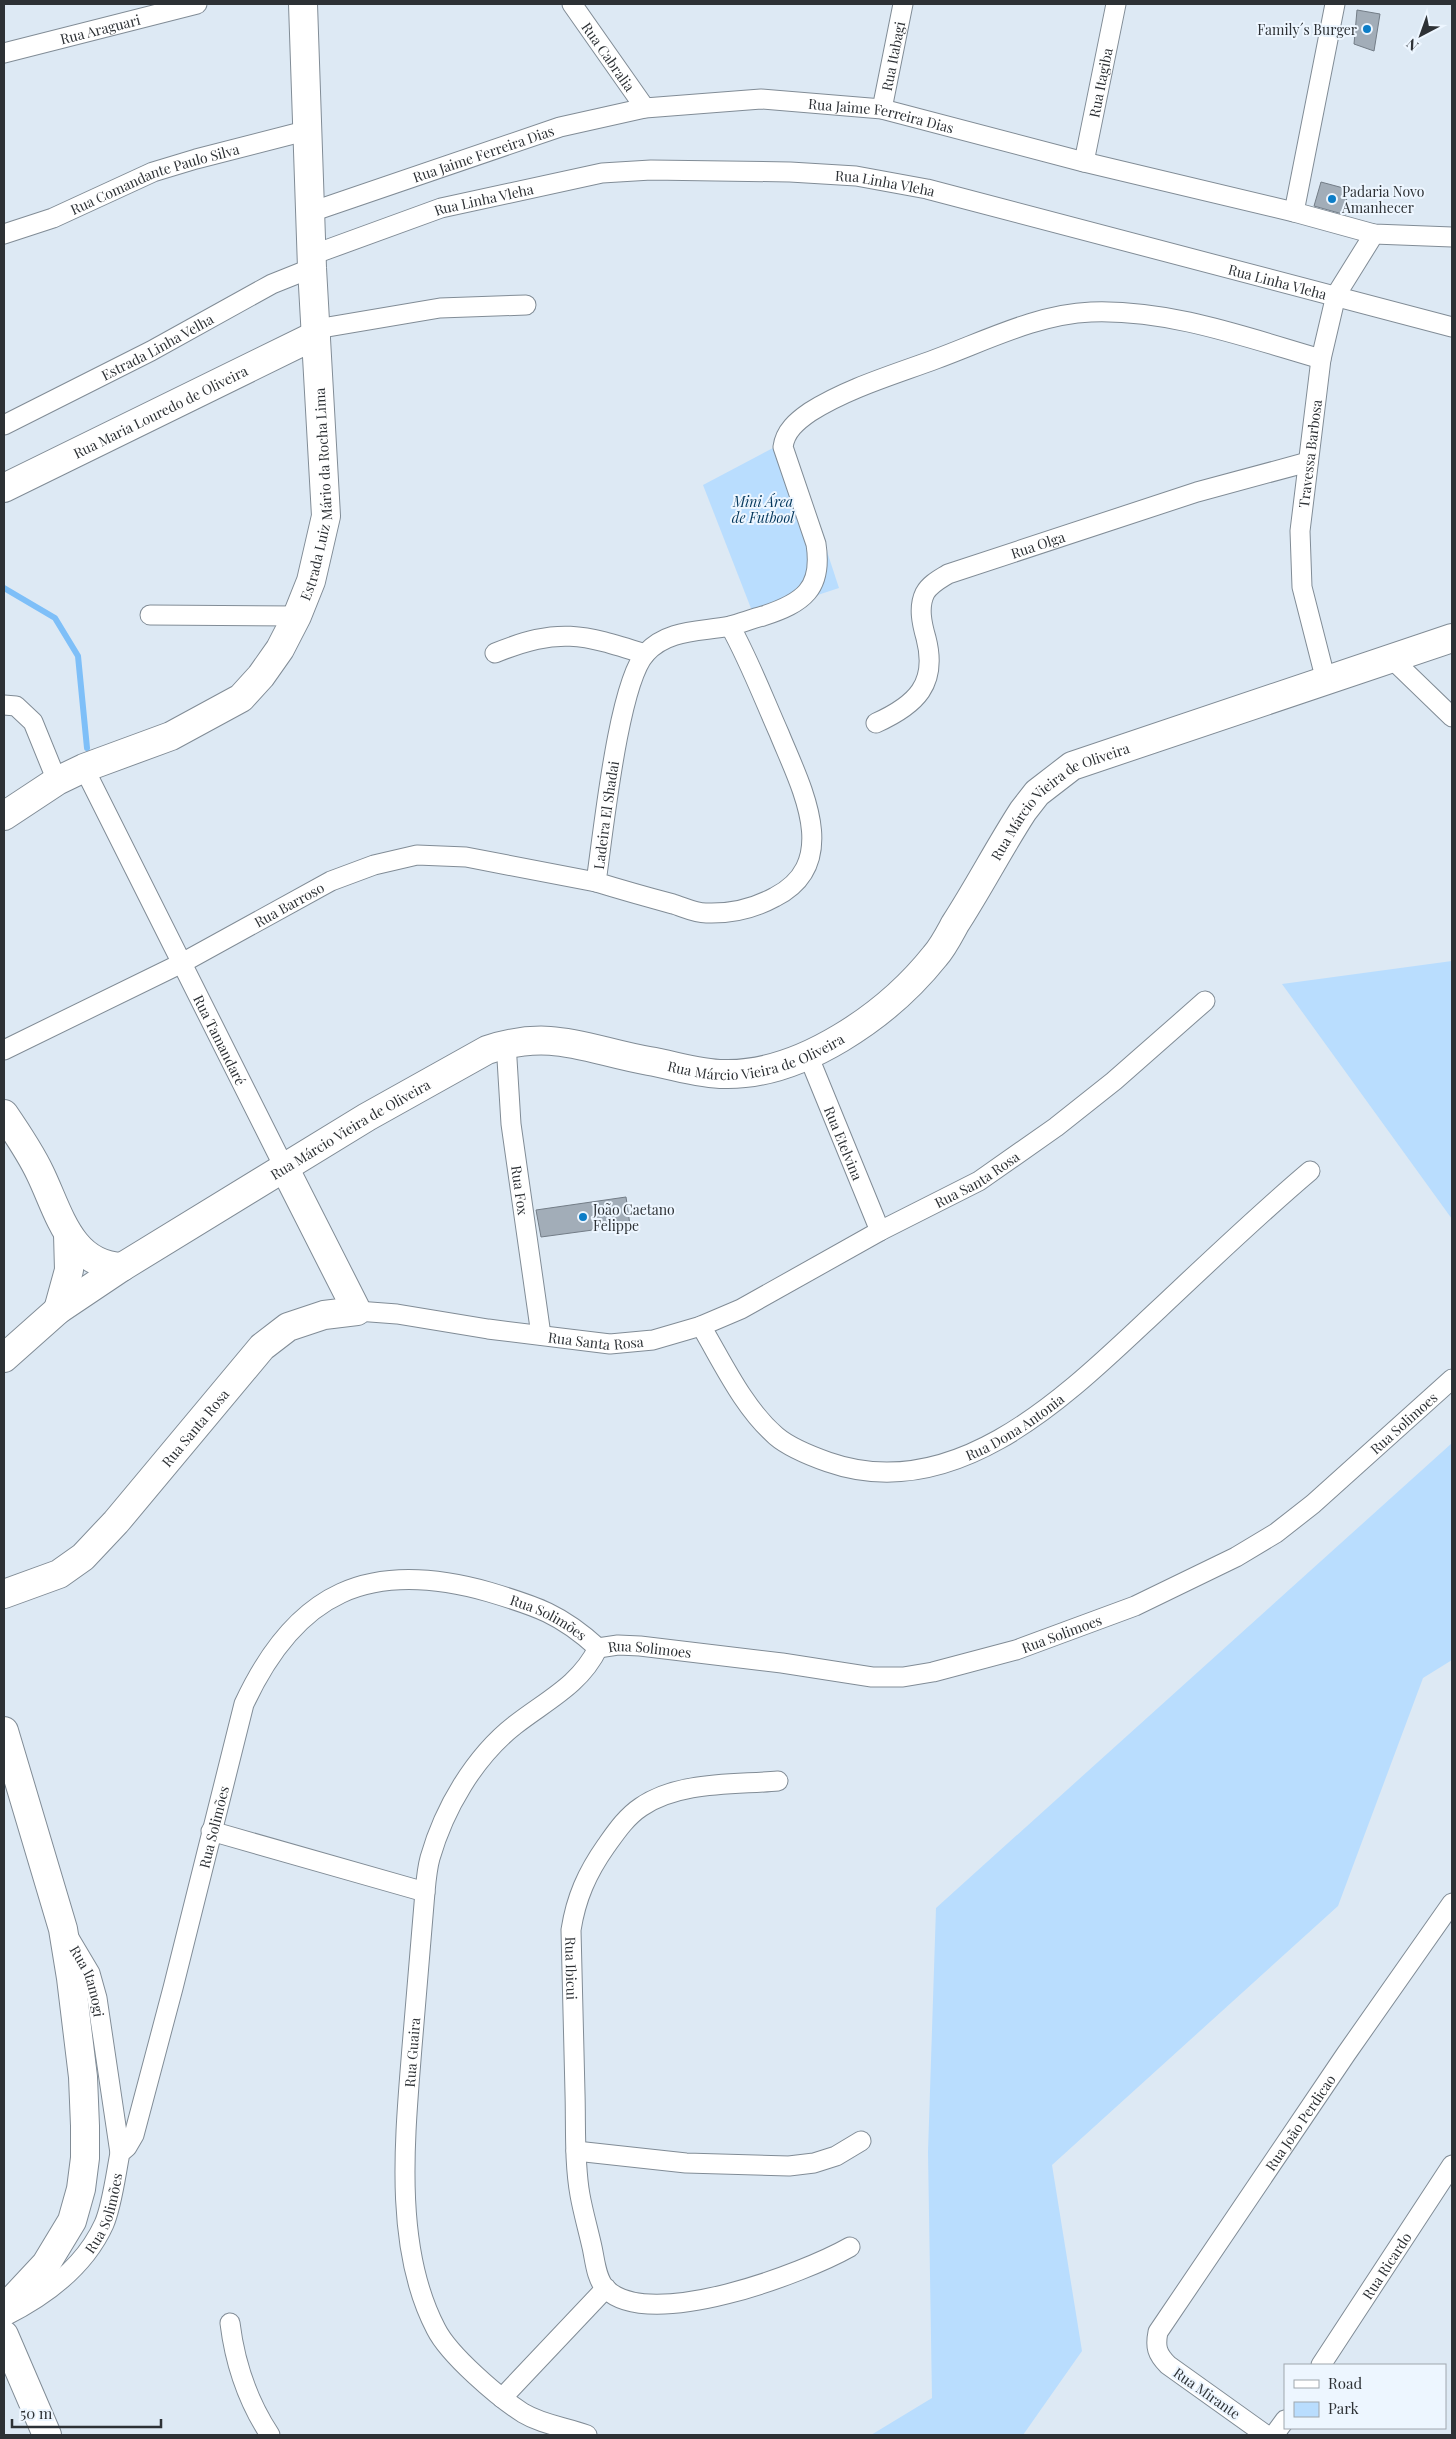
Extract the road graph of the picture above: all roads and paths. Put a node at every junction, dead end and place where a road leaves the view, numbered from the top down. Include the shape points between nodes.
1 (197, 4) edge
2 (303, 4) edge
3 (572, 4) edge
4 (903, 4) edge
5 (1116, 4) edge
6 (1335, 4) edge
7 (4, 53) edge
8 (645, 108) junction
9 (882, 109) junction
10 (309, 130) junction
11 (1084, 162) junction
12 (311, 212) junction
13 (1294, 212) junction
14 (4, 234) edge
15 (1374, 234) junction
16 (1452, 237) edge
17 (312, 261) junction
18 (1336, 296) junction
19 (526, 305) dead end
20 (1452, 327) edge
21 (316, 332) junction
22 (1321, 359) junction
23 (4, 426) edge
24 (1308, 462) junction
25 (4, 488) edge
26 (150, 615) dead end
27 (297, 616) junction
28 (730, 626) junction
29 (1452, 638) edge
30 (495, 653) dead end
31 (645, 654) junction
32 (1392, 659) junction
33 (1326, 681) junction
34 (4, 705) edge
35 (1452, 717) edge
36 (876, 723) dead end
37 (84, 768) junction
38 (57, 781) junction
39 (4, 816) edge
40 (596, 882) junction
41 (182, 963) junction
42 (1205, 1001) dead end
43 (506, 1043) junction
44 (4, 1050) edge
45 (808, 1055) junction
46 (4, 1114) edge
47 (284, 1167) junction
48 (1310, 1171) dead end
49 (880, 1231) junction
50 (68, 1234) junction
51 (122, 1267) junction
52 (58, 1310) junction
53 (357, 1311) junction
54 (701, 1326) junction
55 (541, 1335) junction
56 (4, 1358) edge
57 (1452, 1378) edge
58 (4, 1594) edge
59 (598, 1648) junction
60 (4, 1731) edge
61 (778, 1781) dead end
62 (211, 1831) junction
63 (425, 1892) junction
64 (1452, 1903) edge
65 (63, 1929) junction
66 (861, 2141) dead end
67 (576, 2151) junction
68 (120, 2153) junction
69 (1452, 2165) edge
70 (850, 2247) dead end
71 (606, 2288) junction
72 (4, 2309) edge
73 (4, 2317) edge
74 (230, 2323) dead end
75 (4, 2335) edge
76 (1155, 2345) joint
77 (1321, 2364) edge
78 (502, 2398) junction
79 (1284, 2421) edge
80 (47, 2435) edge
81 (270, 2435) edge
82 (587, 2435) edge
83 (1266, 2435) edge
84 (1274, 2435) edge

1 - 7 street, Rua Araguari
2 - 10 main road, Estrada Luiz Mário da Rocha Lima
3 - 8 street, Rua Cabralia
4 - 9 street, Rua Itabagi
5 - 11 street, Rua Itagiba
6 - 13 street
8 - 9 street, Rua Jaime Ferreira Dias via 760,99
8 - 12 street, Rua Jaime Ferreira Dias via 560,126
9 - 11 street, Rua Jaime Ferreira Dias
10 - 12 main road, Estrada Luiz Mário da Rocha Lima
10 - 14 street, Rua Comandante Paulo Silva via 153,172 53,218
11 - 13 street, Rua Jaime Ferreira Dias
12 - 17 main road, Estrada Luiz Mário da Rocha Lima
13 - 15 street, Rua Jaime Ferreira Dias
15 - 16 street, Rua Jaime Ferreira Dias
15 - 18 street, Travessa Barbosa
17 - 18 street, Rua Linha Vleha via 441,208 602,173 651,170 790,172 856,176 927,189
17 - 21 main road, Estrada Luiz Mário da Rocha Lima
17 - 23 street, Estrada Linha Velha via 151,351
18 - 20 street, Rua Linha Vleha
18 - 22 street, Travessa Barbosa
19 - 21 street via 440,308
21 - 25 main road, Rua Maria Louredo de Oliveira
21 - 27 main road, Estrada Luiz Mário da Rocha Lima via 326,516 316,564
22 - 24 street, Travessa Barbosa
22 - 28 street via 1169,318 1091,312 1048,319 1002,334 844,394 809,413 784,437 785,457 816,544 817,576 810,590 792,605
24 - 33 street, Travessa Barbosa via 1299,560 1302,587
24 - 36 street, Rua Olga via 1197,492 948,574 936,581 925,593 921,607 921,623 931,664 927,683 916,698 898,713
26 - 27 street
27 - 37 main road, Estrada Luiz Mário da Rocha Lima via 280,649 241,698 171,736
28 - 31 street, Ladeira El Shadai via 682,632 660,641
28 - 40 street, Ladeira El Shadai via 752,669 812,821 812,850 802,876 784,892 760,905 733,912 704,913
29 - 32 main road, Rua Márcio Vieira de Oliveira
30 - 31 street via 520,642 552,635 606,641
31 - 40 street, Ladeira El Shadai via 634,671 624,713
32 - 33 main road, Rua Márcio Vieira de Oliveira
32 - 35 street
33 - 45 main road, Rua Márcio Vieira de Oliveira via 1072,766 1055,778 1023,811 936,956 877,1012
34 - 38 street via 16,706 33,722
37 - 38 main road, Estrada Luiz Mário da Rocha Lima
37 - 41 street, Rua Tamandaré
38 - 39 main road, Estrada Luiz Mário da Rocha Lima
40 - 41 street, Rua Barroso via 466,857 417,855 374,865 331,881
41 - 44 street, Rua Barroso
41 - 47 street, Rua Tamandaré
42 - 49 street, Rua Santa Rosa via 1056,1127 979,1181
43 - 45 main road, Rua Márcio Vieira de Oliveira via 567,1040 630,1057 722,1074 762,1072
43 - 47 main road, Rua Márcio Vieira de Oliveira via 465,1060
43 - 55 street, Rua Fox via 511,1124
45 - 49 street, Rua Etelvina
46 - 50 main road via 39,1171
47 - 51 main road, Rua Márcio Vieira de Oliveira
47 - 53 main road, Rua Tamandaré
48 - 54 street, Rua Dona Antonia via 1048,1408 1015,1431 975,1452 929,1468 878,1472 841,1466 806,1454 777,1437 752,1410
49 - 54 street, Rua Santa Rosa via 741,1309
50 - 51 main road via 84,1253 97,1262
50 - 52 main road via 69,1270
51 - 52 main road, Rua Márcio Vieira de Oliveira
52 - 56 main road, Rua Márcio Vieira de Oliveira
53 - 55 street, Rua Santa Rosa
53 - 58 main road, Rua Santa Rosa via 324,1315 288,1327 262,1347 88,1552 59,1574
54 - 55 street, Rua Santa Rosa via 654,1340 628,1343 610,1344
57 - 59 street, Rua Solimoes via 1313,1504 1276,1533 1236,1557 1135,1606 1016,1650 933,1672 903,1677 872,1677 640,1646
59 - 62 street, Rua Solimões via 578,1629 537,1606 464,1585 418,1578 380,1580 344,1590 292,1628 272,1652 257,1678 244,1704
59 - 63 street, Rua Guaira via 578,1679 513,1726 462,1785 430,1859
60 - 65 main road, Rua Itamogi
61 - 67 street, Rua Ibicui via 700,1788 656,1798 624,1822 584,1880 575,1904 571,1930
62 - 63 street
62 - 68 street, Rua Solimões via 134,2135
63 - 78 street, Rua Guaira via 405,2132 404,2176 412,2258 421,2298 437,2332 469,2369
64 - 76 street, Rua João Perdicao via 1164,2321
65 - 68 street, Rua Itamogi via 90,1973 97,1998
65 - 72 main road via 84,2100 84,2158 79,2198 72,2221 58,2247 34,2279
66 - 67 street via 836,2156 789,2166 686,2163
67 - 71 street, Rua Ibicui via 580,2194 597,2272
68 - 73 street, Rua Solimões via 104,2223 83,2257 59,2281
69 - 77 street, Rua Ricardo
70 - 71 street via 780,2279 675,2304 622,2300
71 - 78 street
74 - 81 street via 233,2346 248,2396
75 - 80 main road
76 - 83 street, Rua Mirante via 1168,2366
78 - 82 street, Rua Guaira via 524,2414 549,2425
79 - 84 street

